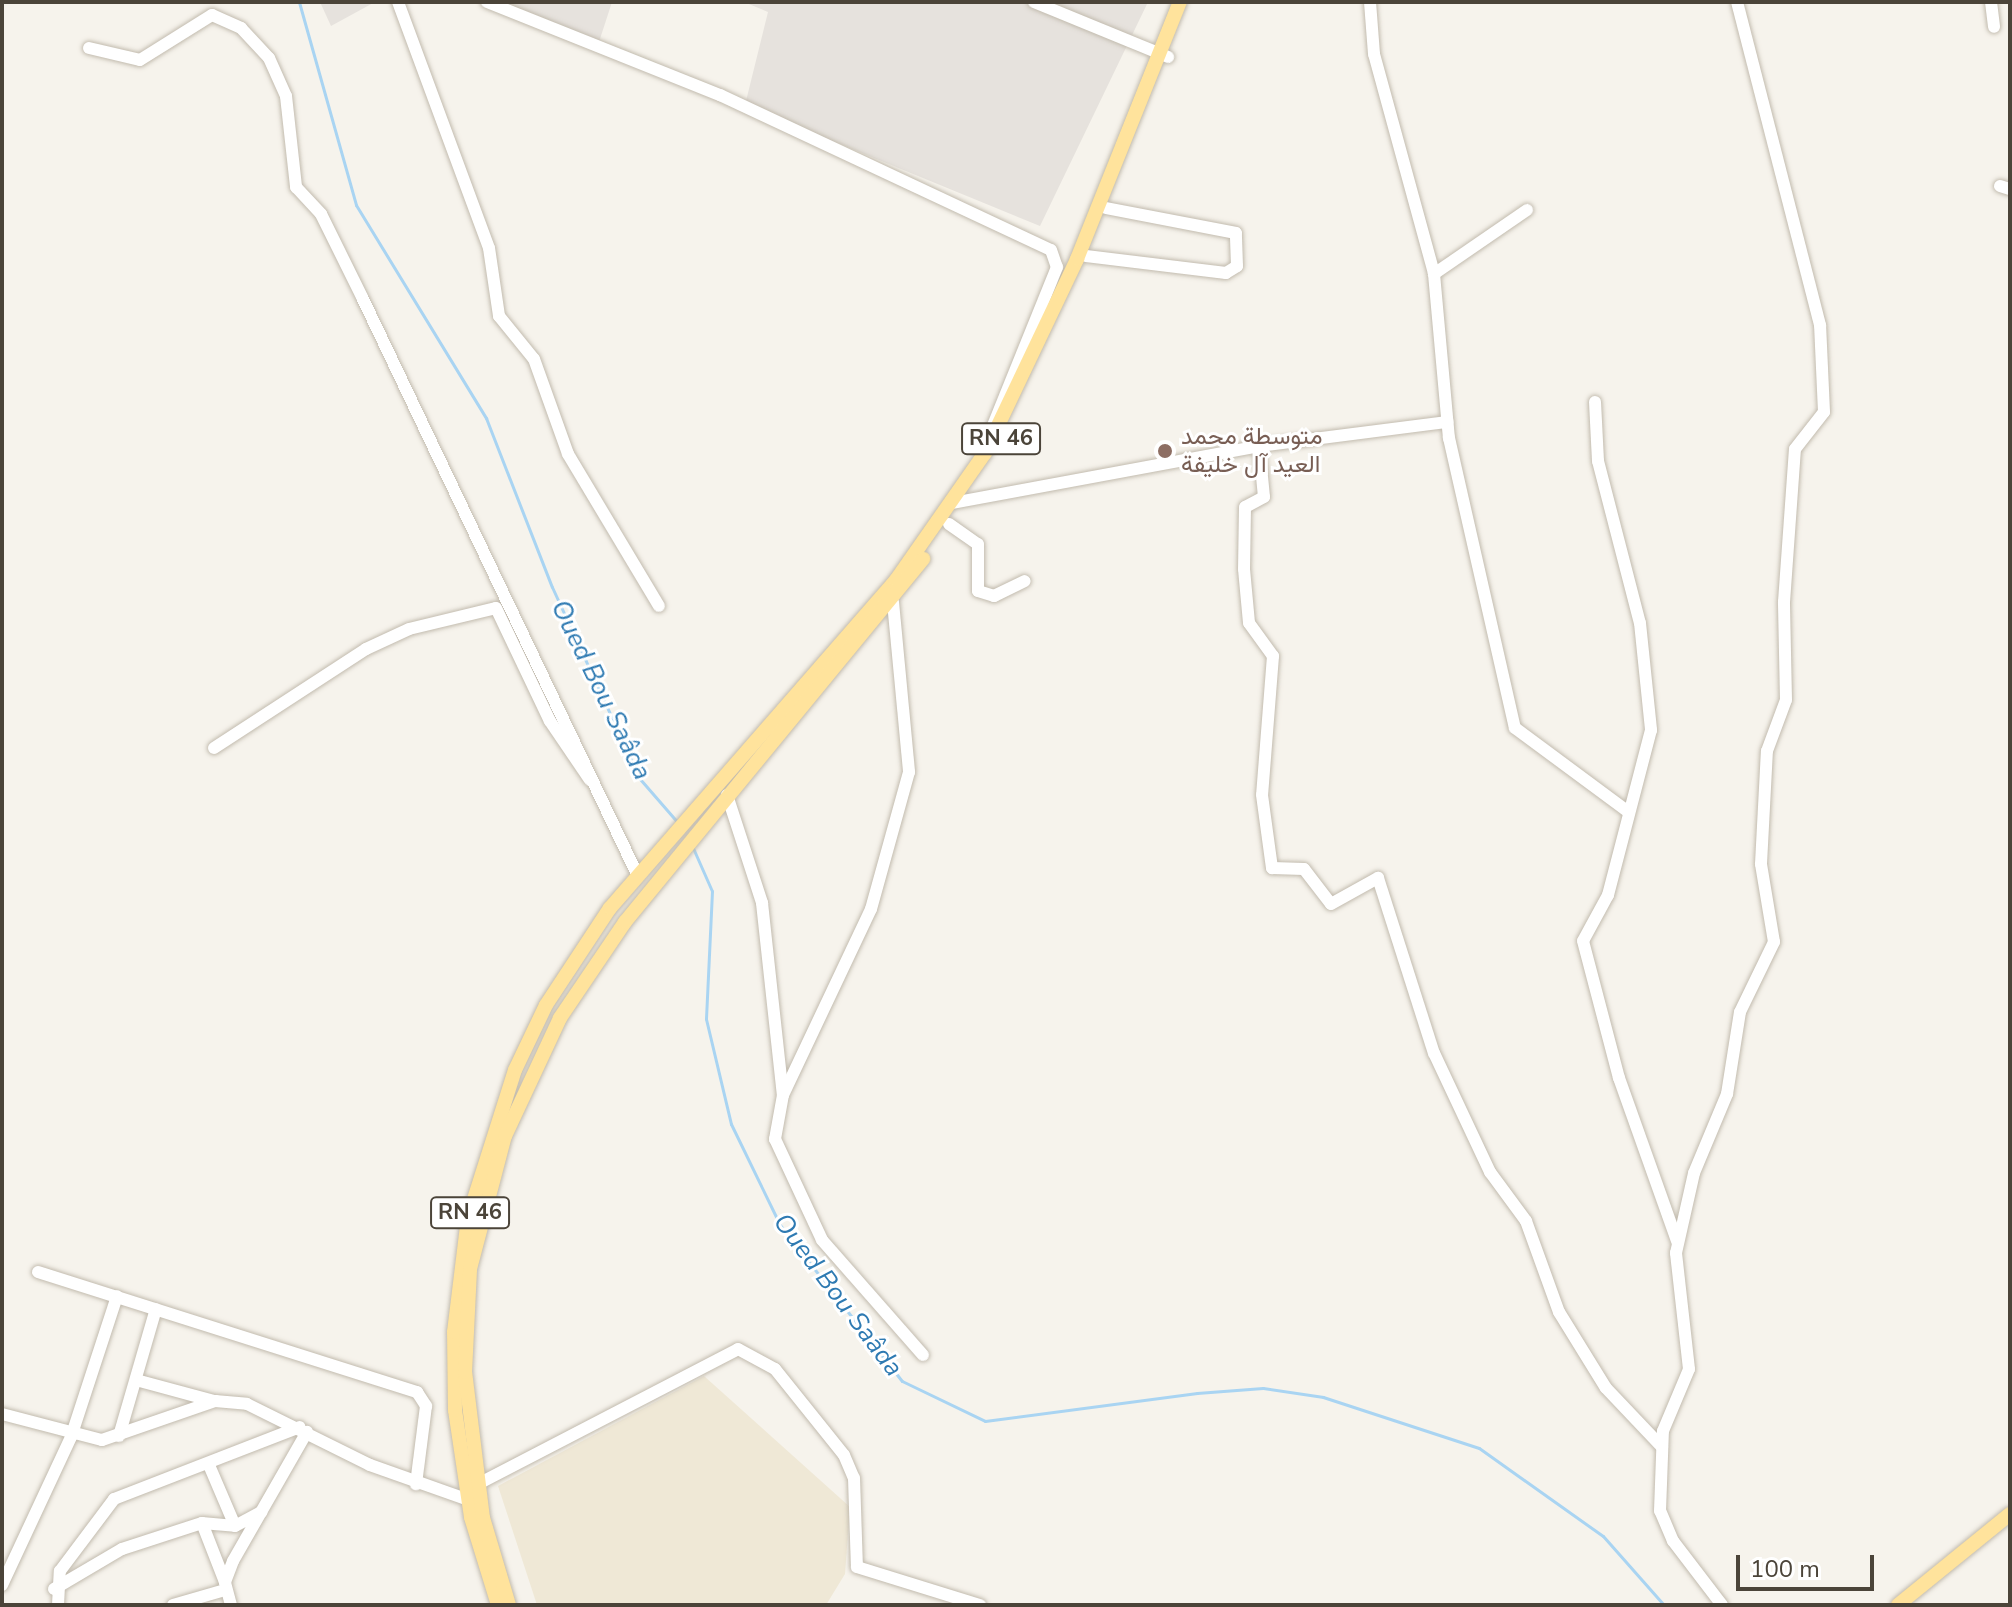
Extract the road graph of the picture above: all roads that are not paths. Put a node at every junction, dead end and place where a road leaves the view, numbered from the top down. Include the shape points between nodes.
1 (398, 2) edge
2 (487, 2) edge
3 (1034, 2) edge
4 (1180, 2) edge
5 (1191, 2) edge
6 (1370, 2) edge
7 (1737, 2) edge
8 (1991, 2) edge
9 (1994, 27) dead end
10 (89, 48) dead end
11 (1164, 56) junction
12 (1106, 208) junction
13 (1527, 210) dead end
14 (1086, 256) junction
15 (1434, 274) junction
16 (1595, 402) dead end
17 (1447, 422) junction
18 (1259, 446) junction
19 (985, 453) junction
20 (958, 502) junction
21 (949, 524) junction
22 (1025, 581) dead end
23 (893, 602) junction
24 (659, 606) dead end
25 (214, 748) dead end
26 (601, 793) junction
27 (727, 795) junction
28 (1627, 811) junction
29 (637, 874) junction
30 (783, 1095) junction
31 (1677, 1241) junction
32 (38, 1272) dead end
33 (117, 1296) junction
34 (156, 1309) junction
35 (923, 1355) dead end
36 (136, 1380) junction
37 (215, 1401) junction
38 (2, 1414) edge
39 (304, 1430) junction
40 (119, 1436) junction
41 (71, 1437) junction
42 (1662, 1447) junction
43 (209, 1465) junction
44 (416, 1484) junction
45 (478, 1484) junction
46 (469, 1500) junction
47 (261, 1512) junction
48 (2010, 1514) edge
49 (202, 1523) junction
50 (235, 1526) junction
51 (2, 1585) edge
52 (225, 1586) junction
53 (54, 1589) junction
54 (58, 1605) edge
55 (173, 1605) edge
56 (231, 1605) edge
57 (498, 1605) edge
58 (509, 1605) edge
59 (980, 1605) edge
60 (1722, 1605) edge
61 (1898, 1605) edge

1 - 24 street via 489,248 499,316 534,359 568,454
2 - 19 street via 720,95 1051,250 1057,267
3 - 11 street
4 - 11 main road, RN 46
5 - 11 main road, RN 46
6 - 15 street via 1374,54
7 - 31 street via 1820,325 1824,412 1796,444 1784,602 1786,700 1765,759 1761,864 1774,942 1740,1012 1727,1094 1694,1173
8 - 9 street
10 - 26 street via 140,60 212,15 241,28 269,58 286,96 289,167 296,187 321,214
11 - 12 main road, RN 46
11 - 19 main road, RN 46 via 1077,259
12 - 14 main road, RN 46
12 - 14 street via 1234,232 1241,240 1237,266 1226,273
13 - 15 street
14 - 20 main road, RN 46
15 - 17 street
16 - 28 street via 1598,461 1640,623 1650,704 1642,786
17 - 18 street
17 - 28 street via 1493,652 1515,728
18 - 20 street
18 - 42 street via 1265,493 1245,507 1244,569 1249,623 1273,656 1262,795 1272,868 1304,869 1331,904 1378,878 1434,1053 1490,1172 1526,1221 1559,1312 1606,1388
19 - 20 main road, RN 46
20 - 21 main road, RN 46
20 - 29 main road, RN 46 via 896,580
21 - 22 street via 978,544 978,591 994,596
21 - 23 main road, RN 46
23 - 27 main road, RN 46
23 - 30 street via 909,772 855,952
25 - 26 street via 366,649 409,629 496,608 550,721
26 - 29 street
27 - 30 street via 762,903
27 - 45 main road, RN 46 via 666,867 560,1018 489,1178 466,1328
28 - 31 street via 1608,895 1583,941 1619,1078
29 - 46 main road, RN 46 via 546,1005 478,1178 454,1332 455,1410
30 - 35 street via 775,1139 813,1225
31 - 42 street via 1676,1299 1689,1369
32 - 33 street
33 - 34 street
33 - 41 street
34 - 36 street
34 - 44 street via 417,1392 426,1406
36 - 37 street
36 - 40 street
37 - 39 street via 247,1404
37 - 40 street
38 - 41 street
39 - 43 street
39 - 44 street
39 - 47 street
40 - 41 street
41 - 51 street
42 - 60 street via 1663,1525
43 - 50 street
43 - 53 street via 114,1499
44 - 46 street
45 - 58 main road, RN 46
45 - 59 street via 738,1349 775,1369 844,1455 854,1478 857,1567
46 - 57 main road, RN 46
47 - 50 street
47 - 52 street
48 - 61 main road
49 - 50 street
49 - 52 street
49 - 53 street via 122,1549
52 - 55 street
52 - 56 street
53 - 54 street

